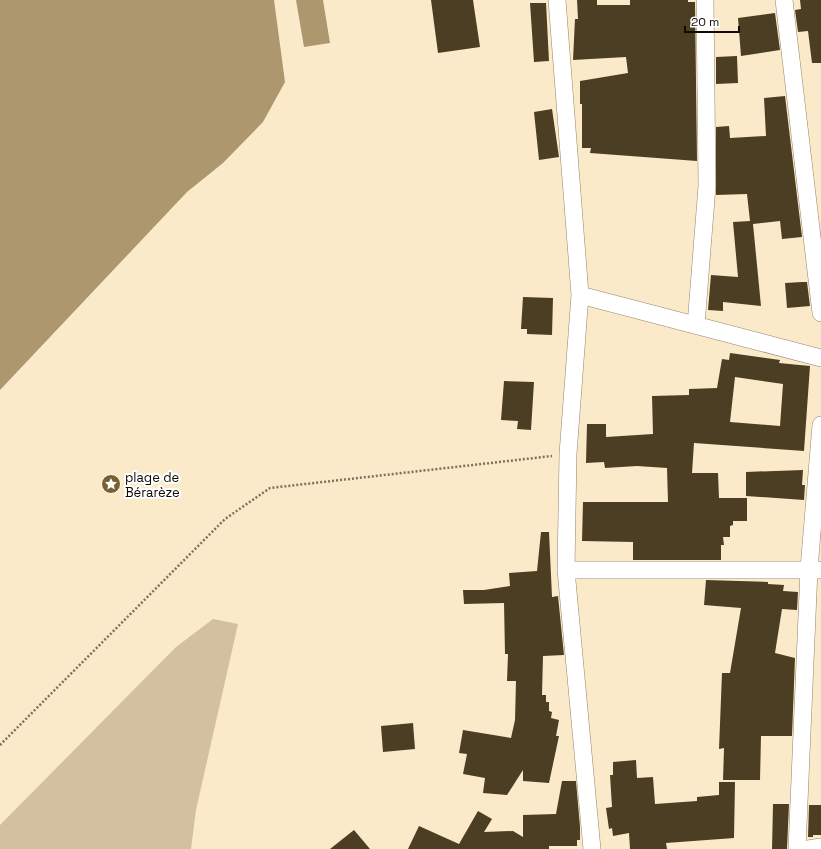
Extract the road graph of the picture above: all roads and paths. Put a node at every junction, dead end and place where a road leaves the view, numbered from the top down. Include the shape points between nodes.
1 (557, 0) edge
2 (704, 0) edge
3 (784, 0) edge
4 (580, 295) junction
5 (821, 313) edge
6 (696, 325) junction
7 (821, 358) edge
8 (821, 425) edge
9 (568, 454) junction
10 (566, 570) junction
11 (815, 570) edge
12 (0, 745) edge
13 (821, 847) edge
14 (592, 849) edge
15 (798, 849) edge
16 (808, 849) edge

1 - 4 street
2 - 6 street via 707,186
3 - 5 street
4 - 6 street
4 - 9 street
6 - 7 street
8 - 11 street
9 - 10 street
9 - 12 path via 270,488 225,519
10 - 11 street
10 - 14 street
11 - 15 street
13 - 16 street

